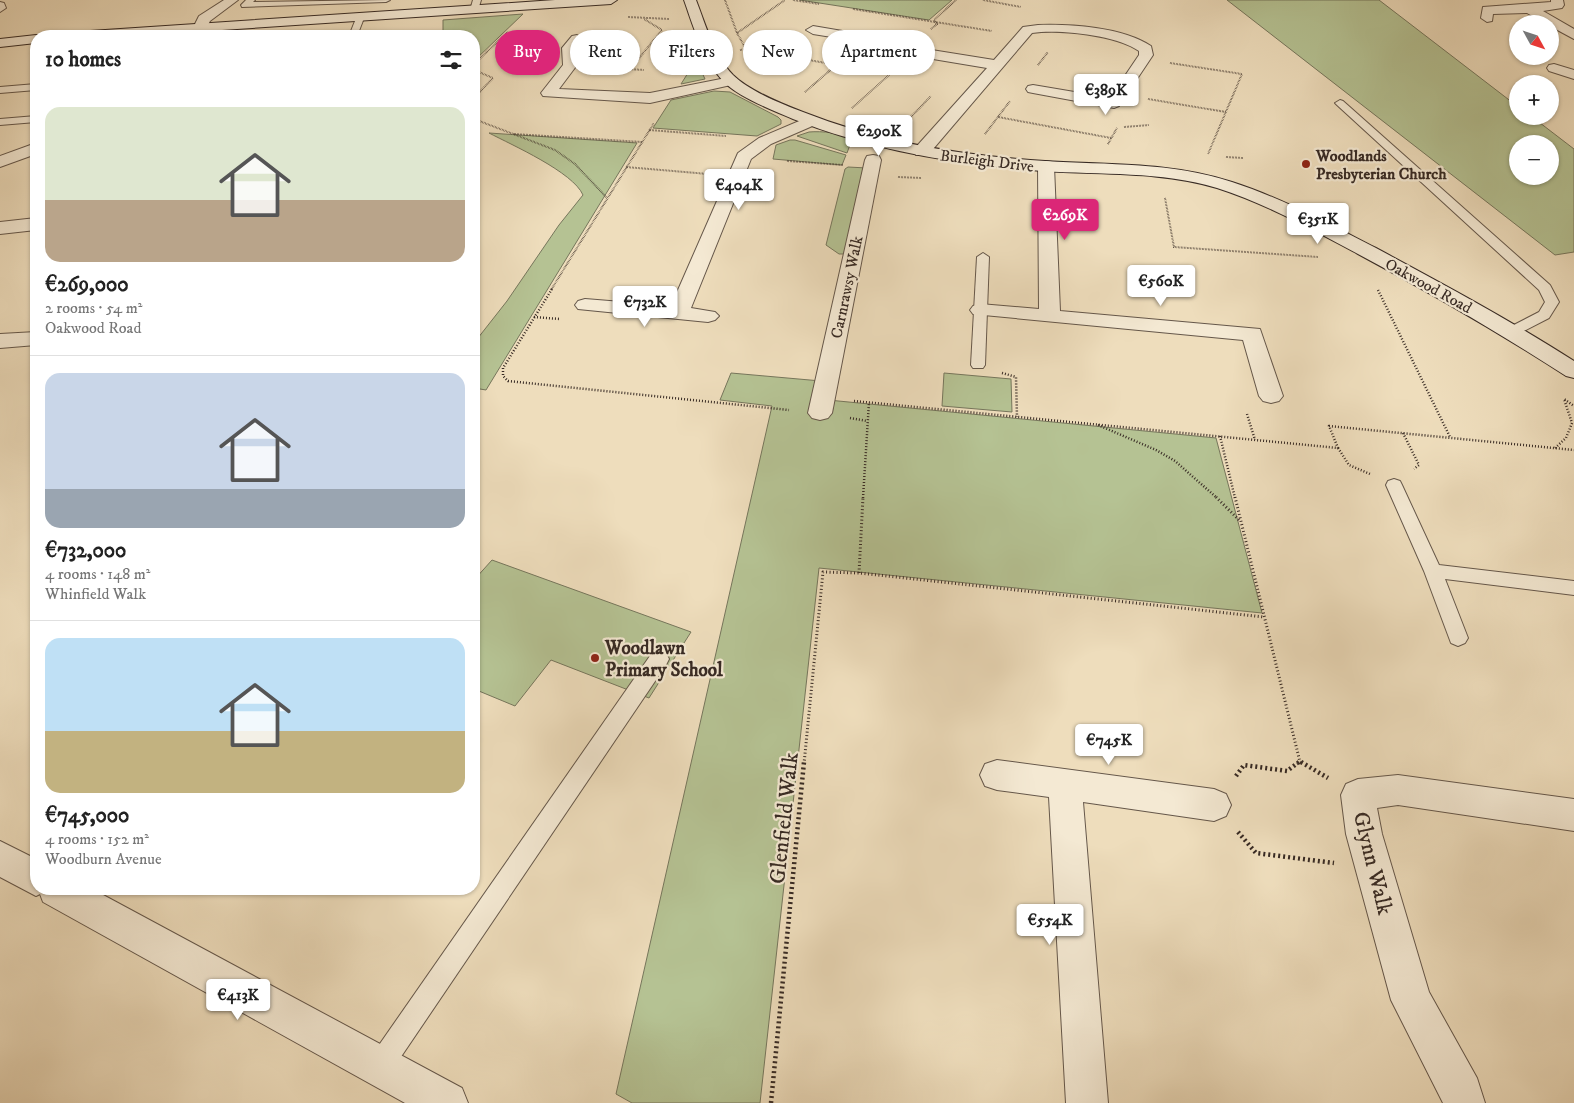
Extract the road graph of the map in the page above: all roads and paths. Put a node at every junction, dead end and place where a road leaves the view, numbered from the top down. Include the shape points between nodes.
1 (232, 0) edge
2 (251, 0) edge
3 (377, 0) edge
4 (386, 0) edge
5 (611, 0) edge
6 (690, 0) edge
7 (785, 0) edge
8 (793, 0) edge
9 (956, 0) edge
10 (983, 0) edge
11 (1557, 0) edge
12 (545, 3) edge
13 (819, 4) dead end
14 (475, 5) edge
15 (845, 8) dead end
16 (1530, 9) junction
17 (1033, 12) joint
18 (360, 18) junction
19 (641, 18) dead end
20 (1487, 18) dead end
21 (935, 22) junction
22 (200, 28) junction
23 (1038, 28) junction
24 (169, 30) edge
25 (355, 30) edge
26 (702, 30) edge
27 (813, 30) dead end
28 (931, 30) edge
29 (993, 31) dead end
30 (822, 32) edge
31 (737, 33) dead end
32 (1574, 35) edge
33 (30, 40) edge
34 (0, 43) edge
35 (495, 44) edge
36 (570, 47) edge
37 (733, 51) edge
38 (935, 55) edge
39 (480, 58) edge
40 (640, 58) edge
41 (1144, 58) junction
42 (965, 60) junction
43 (822, 62) edge
44 (570, 65) joint
45 (996, 65) junction
46 (1554, 68) dead end
47 (640, 70) edge
48 (649, 70) dead end
49 (480, 73) edge
50 (727, 75) edge
51 (825, 75) edge
52 (886, 75) edge
53 (1574, 75) edge
54 (731, 81) junction
55 (30, 88) edge
56 (1033, 89) dead end
57 (0, 90) edge
58 (480, 92) edge
59 (802, 94) dead end
60 (1120, 94) junction
61 (1340, 103) dead end
62 (848, 112) dead end
63 (1226, 112) junction
64 (998, 117) dead end
65 (30, 120) edge
66 (811, 120) junction
67 (480, 121) edge
68 (0, 122) edge
69 (1149, 126) dead end
70 (1117, 128) dead end
71 (509, 133) junction
72 (1112, 138) dead end
73 (769, 139) junction
74 (642, 142) junction
75 (888, 143) junction
76 (30, 150) edge
77 (922, 151) junction
78 (1206, 159) dead end
79 (0, 162) edge
80 (872, 164) joint
81 (1046, 166) junction
82 (626, 167) junction
83 (738, 169) junction
84 (607, 198) junction
85 (1165, 198) dead end
86 (30, 225) edge
87 (0, 228) edge
88 (983, 257) dead end
89 (1319, 257) dead end
90 (1378, 289) dead end
91 (585, 305) dead end
92 (980, 310) junction
93 (679, 313) junction
94 (708, 316) dead end
95 (1050, 316) junction
96 (1513, 331) junction
97 (30, 339) edge
98 (0, 341) edge
99 (978, 365) joint
100 (1574, 371) edge
101 (1271, 396) dead end
102 (869, 402) junction
103 (822, 405) junction
104 (1574, 406) edge
105 (1017, 416) junction
106 (867, 422) junction
107 (1096, 424) junction
108 (1220, 436) junction
109 (1450, 438) junction
110 (1338, 448) junction
111 (1555, 448) junction
112 (1574, 450) edge
113 (1394, 485) joint
114 (1241, 522) junction
115 (1433, 572) junction
116 (859, 574) junction
117 (1574, 588) edge
118 (1264, 617) junction
119 (1458, 638) dead end
120 (659, 659) dead end
121 (1300, 762) junction
122 (997, 775) dead end
123 (1065, 785) junction
124 (1358, 795) junction
125 (1214, 805) junction
126 (1574, 814) edge
127 (1374, 869) junction
128 (67, 895) edge
129 (379, 1067) junction
130 (447, 1103) edge
131 (771, 1103) edge
132 (1087, 1103) edge
133 (1464, 1103) edge

1 - 22 street via 204,19
2 - 3 lane via 245,5
3 - 4 lane
5 - 12 street
6 - 26 street, Burleigh Drive
7 - 31 path
8 - 13 path
9 - 21 path
10 - 17 path via 1016,5
11 - 16 street via 1557,5
12 - 14 street
14 - 18 street
15 - 21 path
16 - 20 street via 1487,10
16 - 32 street
17 - 23 street via 1026,19
18 - 22 street
18 - 25 lane
19 - 40 path via 662,30
21 - 28 path via 937,24
21 - 29 path
22 - 24 street
23 - 41 street via 1131,40 1146,48
23 - 45 street via 1025,32
27 - 30 street
33 - 34 street
35 - 39 path
36 - 44 street
37 - 43 path via 747,49
38 - 42 street
41 - 60 street
41 - 63 path via 1242,74
42 - 45 street
42 - 75 path
44 - 54 street via 548,93 650,98
45 - 77 street
46 - 53 street
47 - 48 path
49 - 58 path via 493,78
50 - 54 street, Burleigh Drive
51 - 59 path
52 - 62 path
54 - 66 street, Burleigh Drive via 772,104
55 - 57 lane
56 - 60 street via 1114,103
60 - 63 path
61 - 96 lane via 1546,288 1552,302 1546,312
63 - 78 path
64 - 72 path
65 - 68 lane
66 - 73 street
66 - 75 street, Burleigh Drive
67 - 71 path
69 - 70 path
71 - 74 path
71 - 84 path via 555,150 575,164
73 - 74 path via 649,130
73 - 83 street via 749,151
74 - 82 path
75 - 77 street, Burleigh Drive
76 - 79 street
77 - 81 street, Burleigh Drive
80 - 83 path via 769,160
80 - 103 street, Carnrawsy Walk
81 - 95 street
81 - 96 street, Oakwood Road via 1164,173 1225,185 1328,231
82 - 83 path
82 - 84 path
83 - 93 street
84 - 103 path via 503,368 503,376 508,381 679,400
85 - 89 path via 1174,247
86 - 87 street
88 - 92 lane
90 - 109 path
91 - 93 street
92 - 95 street
92 - 99 lane
93 - 94 street
95 - 101 street via 1252,334
96 - 100 street, Oakwood Road
97 - 98 street
99 - 105 path via 1016,377
102 - 103 path
102 - 105 path
102 - 106 path
103 - 106 path
104 - 111 path via 1564,399 1572,423 1566,438
105 - 107 path
106 - 116 path
107 - 108 path
107 - 114 path via 1174,461
108 - 110 path
108 - 114 path
109 - 110 path via 1329,426
109 - 111 path
110 - 113 path via 1349,465
111 - 112 path
113 - 115 lane
114 - 118 path
115 - 117 lane
115 - 119 lane
116 - 118 path
116 - 131 path, Glenfield Walk via 823,572
118 - 121 path
120 - 129 lane
121 - 124 path
121 - 125 path via 1287,771 1244,765
122 - 123 street
123 - 125 street
123 - 132 street
124 - 126 street, Glynn Walk via 1398,790
124 - 127 street, Glynn Walk
125 - 127 path via 1256,852
127 - 133 street, Glynn Walk via 1411,1000 1462,1093
128 - 129 street
129 - 130 street

